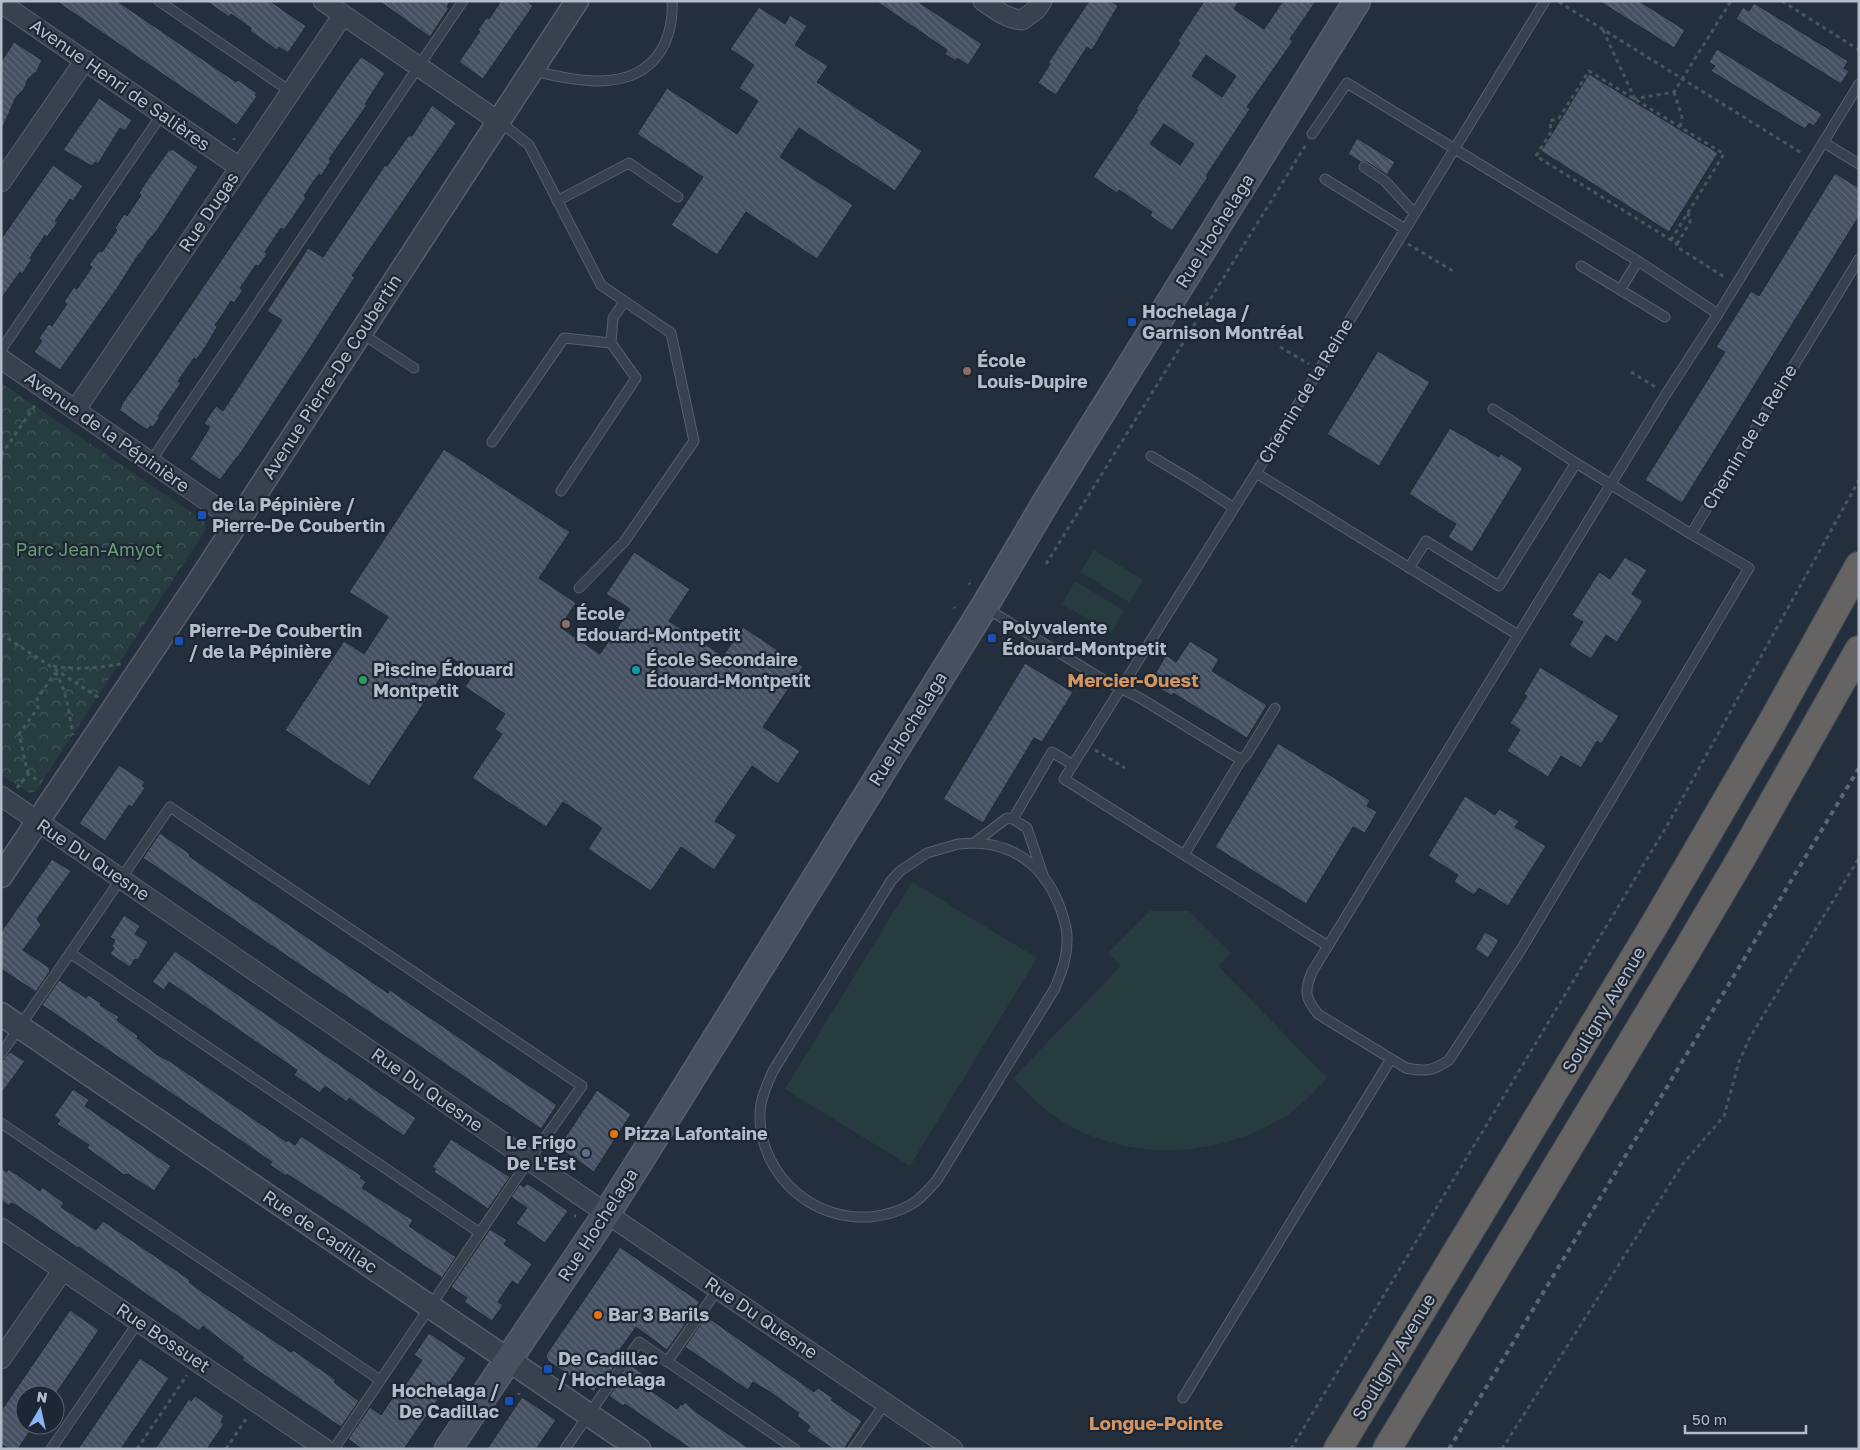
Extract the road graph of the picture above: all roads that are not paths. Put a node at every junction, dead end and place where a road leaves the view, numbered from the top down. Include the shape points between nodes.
1 (159, 1) edge
2 (323, 1) edge
3 (463, 1) edge
4 (577, 1) edge
5 (672, 1) edge
6 (984, 1) edge
7 (1042, 1) edge
8 (1357, 1) edge
9 (1545, 1) edge
10 (3, 4) edge
11 (343, 15) junction
12 (84, 60) junction
13 (419, 67) junction
14 (532, 70) junction
15 (1859, 84) edge
16 (291, 92) junction
17 (162, 114) junction
18 (498, 121) junction
19 (1312, 134) road end
20 (1823, 142) junction
21 (1454, 148) junction
22 (1859, 164) edge
23 (1364, 166) dead end
24 (239, 167) junction
25 (1324, 179) dead end
26 (1, 182) edge
27 (678, 197) dead end
28 (557, 201) junction
29 (1414, 213) junction
30 (1405, 229) junction
31 (1859, 259) edge
32 (1638, 261) junction
33 (1581, 266) dead end
34 (1620, 290) junction
35 (624, 302) junction
36 (1718, 314) junction
37 (1665, 317) dead end
38 (361, 333) junction
39 (611, 343) junction
40 (1, 350) edge
41 (1, 359) edge
42 (414, 368) dead end
43 (76, 409) junction
44 (1493, 409) dead end
45 (492, 442) dead end
46 (1152, 456) dead end
47 (151, 461) junction
48 (1576, 463) junction
49 (1256, 472) junction
50 (1610, 484) junction
51 (561, 491) dead end
52 (1234, 508) junction
53 (238, 522) junction
54 (1692, 534) junction
55 (1859, 566) edge
56 (1409, 568) junction
57 (579, 588) dead end
58 (984, 607) junction
59 (1518, 635) junction
60 (1859, 650) edge
61 (1122, 689) junction
62 (1275, 708) dead end
63 (1241, 760) junction
64 (1073, 765) junction
65 (9, 792) edge
66 (1013, 818) junction
67 (38, 822) junction
68 (974, 842) junction
69 (1184, 855) junction
70 (1, 876) edge
71 (1044, 878) junction
72 (121, 879) junction
73 (1328, 946) junction
74 (70, 953) junction
75 (1, 1014) edge
76 (20, 1027) junction
77 (1, 1054) edge
78 (1391, 1059) junction
79 (1, 1123) edge
80 (529, 1160) junction
81 (607, 1213) junction
82 (1, 1228) edge
83 (480, 1233) junction
84 (63, 1270) junction
85 (718, 1289) junction
86 (430, 1307) junction
87 (139, 1322) junction
88 (1, 1359) edge
89 (508, 1360) junction
90 (667, 1362) junction
91 (380, 1380) junction
92 (1183, 1398) dead end
93 (886, 1402) junction
94 (588, 1414) junction
95 (317, 1447) edge
96 (51, 1449) edge
97 (334, 1449) edge
98 (448, 1449) edge
99 (565, 1449) edge
100 (639, 1449) edge
101 (794, 1449) edge
102 (853, 1449) edge
103 (953, 1449) edge
104 (1338, 1449) edge
105 (1387, 1449) edge

1 - 16 lane
2 - 11 street
3 - 13 lane
4 - 14 street, Avenue Pierre-De Coubertin
5 - 14 lane via 672,19 665,42 652,61 640,71 595,82
6 - 7 street via 1004,15 1022,20 1037,10
8 - 58 main road, Rue Hochelaga
9 - 21 lane, Chemin de la Reine
10 - 12 street, Avenue Henri de Salières
11 - 13 street
11 - 16 street, Rue Dugas
12 - 17 street, Avenue Henri de Salières
12 - 26 street
13 - 18 street
13 - 47 lane
14 - 18 street, Avenue Pierre-De Coubertin
15 - 20 lane
16 - 24 street, Rue Dugas
17 - 24 street, Avenue Henri de Salières
17 - 40 lane
18 - 28 lane via 529,145
18 - 38 street, Avenue Pierre-De Coubertin
19 - 21 lane via 1346,83
20 - 22 lane
20 - 36 lane
21 - 29 lane, Chemin de la Reine
21 - 32 lane
23 - 29 lane via 1385,181
24 - 43 street, Rue Dugas
25 - 30 lane
27 - 28 lane via 628,163
28 - 35 lane via 600,285
29 - 30 lane, Chemin de la Reine
30 - 49 lane, Chemin de la Reine
31 - 54 lane, Chemin de la Reine
32 - 34 lane
32 - 36 lane
33 - 34 lane
34 - 37 lane
35 - 39 lane via 613,318
35 - 57 lane via 671,333 694,441 624,542
36 - 50 lane
38 - 42 lane
38 - 53 street, Avenue Pierre-De Coubertin
39 - 45 lane via 564,338
39 - 51 lane via 636,378
41 - 43 street, Avenue de la Pépinière
43 - 47 street, Avenue de la Pépinière
44 - 48 lane
46 - 52 lane
47 - 53 street, Avenue de la Pépinière
48 - 50 lane
48 - 56 lane via 1499,586 1426,541
49 - 52 lane, Chemin de la Reine
49 - 56 lane
50 - 54 lane
50 - 59 lane
52 - 61 lane, Chemin de la Reine
53 - 67 street, Avenue Pierre-De Coubertin
54 - 78 lane via 1749,568 1522,948 1449,1060 1436,1069 1420,1071 1406,1068
55 - 104 highway, Souligny Avenue via 1656,922
56 - 59 lane
58 - 61 lane
58 - 81 main road, Rue Hochelaga
59 - 73 lane
60 - 105 highway via 1742,857
61 - 63 lane
61 - 64 lane, Chemin de la Reine
62 - 63 lane
63 - 69 lane
64 - 66 lane via 1052,752
64 - 69 lane, Chemin de la Reine via 1064,779
65 - 67 street, Rue Du Quesne
66 - 68 lane via 1007,818
66 - 71 lane via 1027,828
67 - 70 street, Avenue Pierre-De Coubertin
67 - 72 street, Rue Du Quesne
68 - 71 lane via 1005,847 1022,856
68 - 71 lane via 927,853 890,881 773,1071 761,1103 762,1137 775,1169 786,1184 813,1205 847,1217 882,1215 912,1204 937,1180 1055,988 1062,971 1068,935 1056,897
69 - 73 lane
72 - 74 lane
72 - 80 street, Rue Du Quesne
72 - 80 lane via 170,807 582,1086
73 - 78 lane via 1306,986 1308,1001 1318,1014
74 - 76 lane
74 - 83 lane
75 - 76 street, Rue de Cadillac
76 - 77 lane
76 - 86 street, Rue de Cadillac
78 - 92 lane
79 - 91 lane
80 - 81 street, Rue Du Quesne
80 - 83 lane
81 - 85 street, Rue Du Quesne
81 - 89 main road, Rue Hochelaga
82 - 84 street, Rue Bossuet
83 - 86 lane
84 - 87 street, Rue Bossuet
84 - 88 street
85 - 90 lane
85 - 93 street, Rue Du Quesne
86 - 89 street, Rue de Cadillac
86 - 91 lane
87 - 95 street, Rue Bossuet
87 - 96 lane
89 - 94 street, Rue de Cadillac
89 - 98 main road, Rue Hochelaga
90 - 94 lane via 639,1342
90 - 101 lane
91 - 97 lane
93 - 102 lane
93 - 103 street, Rue Du Quesne
94 - 99 lane
94 - 100 street, Rue de Cadillac

